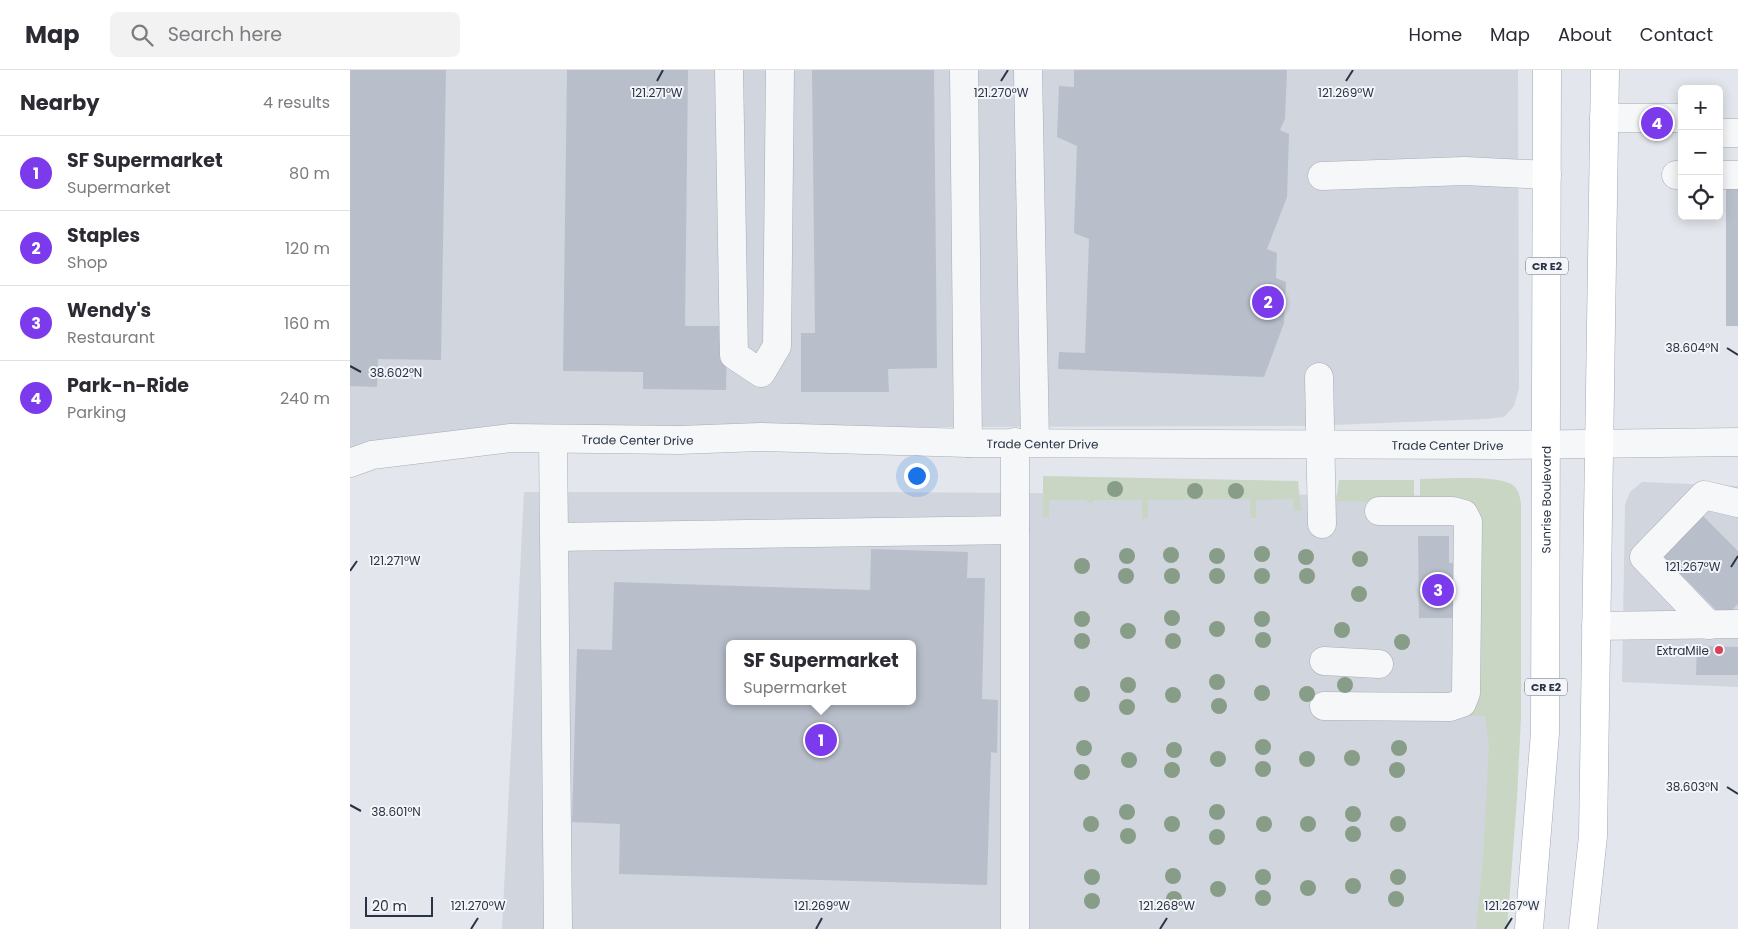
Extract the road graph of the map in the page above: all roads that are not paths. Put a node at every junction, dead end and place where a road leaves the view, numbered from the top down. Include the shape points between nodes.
1 (728, 70) edge
2 (780, 70) edge
3 (964, 70) edge
4 (1028, 70) edge
5 (1546, 70) edge
6 (1605, 70) edge
7 (1604, 118) junction
8 (1678, 118) edge
9 (1723, 133) edge
10 (1738, 133) edge
11 (1547, 175) junction
12 (1723, 175) edge
13 (1738, 175) edge
14 (1322, 176) dead end
15 (1319, 376) dead end
16 (554, 439) junction
17 (1025, 442) junction
18 (1738, 442) edge
19 (968, 443) junction
20 (1321, 444) junction
21 (1547, 444) junction
22 (1599, 445) junction
23 (350, 463) edge
24 (1738, 503) edge
25 (1379, 511) dead end
26 (1322, 524) dead end
27 (1015, 530) junction
28 (555, 537) junction
29 (1738, 624) edge
30 (1709, 625) junction
31 (1596, 626) junction
32 (1324, 661) dead end
33 (1379, 664) dead end
34 (1324, 706) dead end
35 (558, 929) edge
36 (1015, 929) edge
37 (1529, 929) edge
38 (1583, 929) edge

1 - 2 street via 734,355 761,372 778,346
3 - 19 street
4 - 17 street
5 - 11 main road, Sunrise Boulevard / CR E2
6 - 7 main road
7 - 8 street
7 - 22 main road
9 - 10 street
11 - 14 street via 1465,171
11 - 21 main road, Sunrise Boulevard / CR E2
12 - 13 street
15 - 20 street
16 - 19 street, Trade Center Drive via 760,437
16 - 23 street, Trade Center Drive via 511,438 405,450 372,455
16 - 28 street
17 - 19 street, Trade Center Drive
17 - 20 street, Trade Center Drive
17 - 27 street
18 - 22 street, Trade Center Drive
20 - 21 street, Trade Center Drive
20 - 26 street
21 - 22 street, Trade Center Drive
21 - 37 main road, Sunrise Boulevard / CR E2 via 1545,733
22 - 31 main road
24 - 30 street via 1704,495 1644,557
25 - 34 street via 1453,511 1464,514 1468,522 1466,693 1462,703 1450,707
27 - 28 street
27 - 36 street
28 - 35 street
29 - 30 street
30 - 31 street
31 - 38 main road via 1593,836
32 - 33 street

